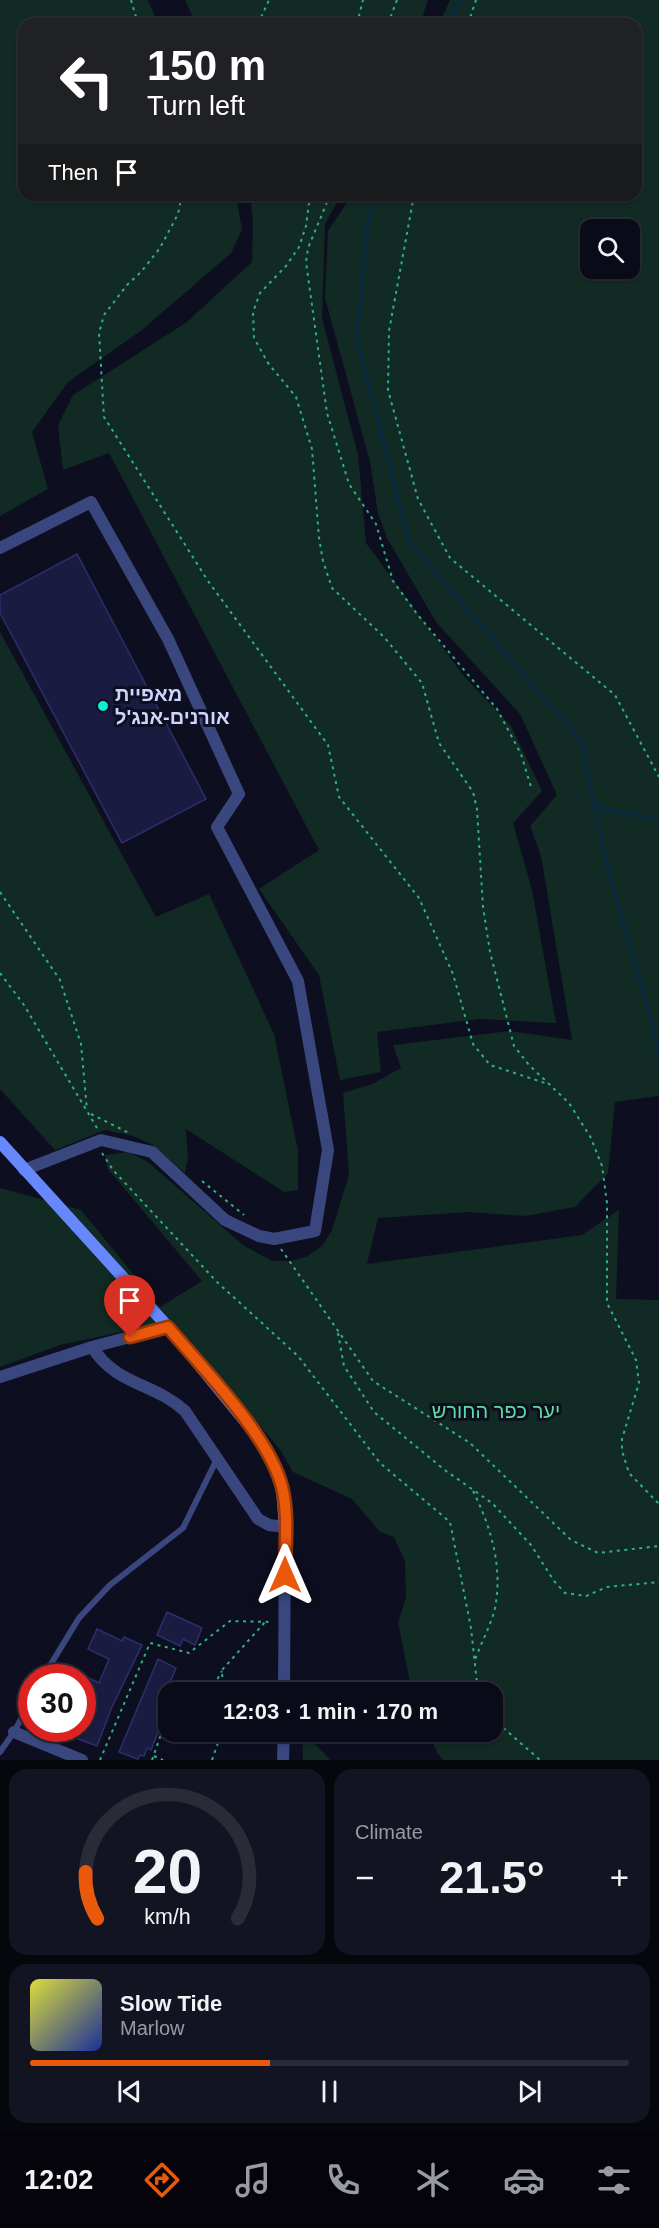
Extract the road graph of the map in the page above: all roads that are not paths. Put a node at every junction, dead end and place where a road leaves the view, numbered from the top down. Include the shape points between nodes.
1 (0, 548) edge
2 (0, 1142) edge
3 (24, 1170) junction
4 (168, 1327) junction
5 (92, 1347) junction
6 (0, 1377) edge
7 (217, 1459) junction
8 (285, 1527) junction
9 (51, 1664) edge
10 (284, 1682) edge
11 (18, 1725) edge
12 (14, 1732) junction
13 (284, 1742) edge
14 (0, 1752) edge
15 (82, 1760) edge
16 (284, 1760) edge

1 - 3 street via 91,502 168,639 239,794 217,827 298,981 328,1150 315,1231 274,1239 225,1220 152,1152 101,1140
2 - 3 main road
3 - 4 main road
4 - 5 street
4 - 8 main road via 267,1450 282,1489
5 - 6 street
5 - 7 street via 103,1364 185,1411
7 - 8 street via 258,1519
7 - 9 lane via 183,1528 110,1586 79,1618
8 - 10 street
11 - 12 lane
12 - 14 lane
12 - 15 street
13 - 16 street

